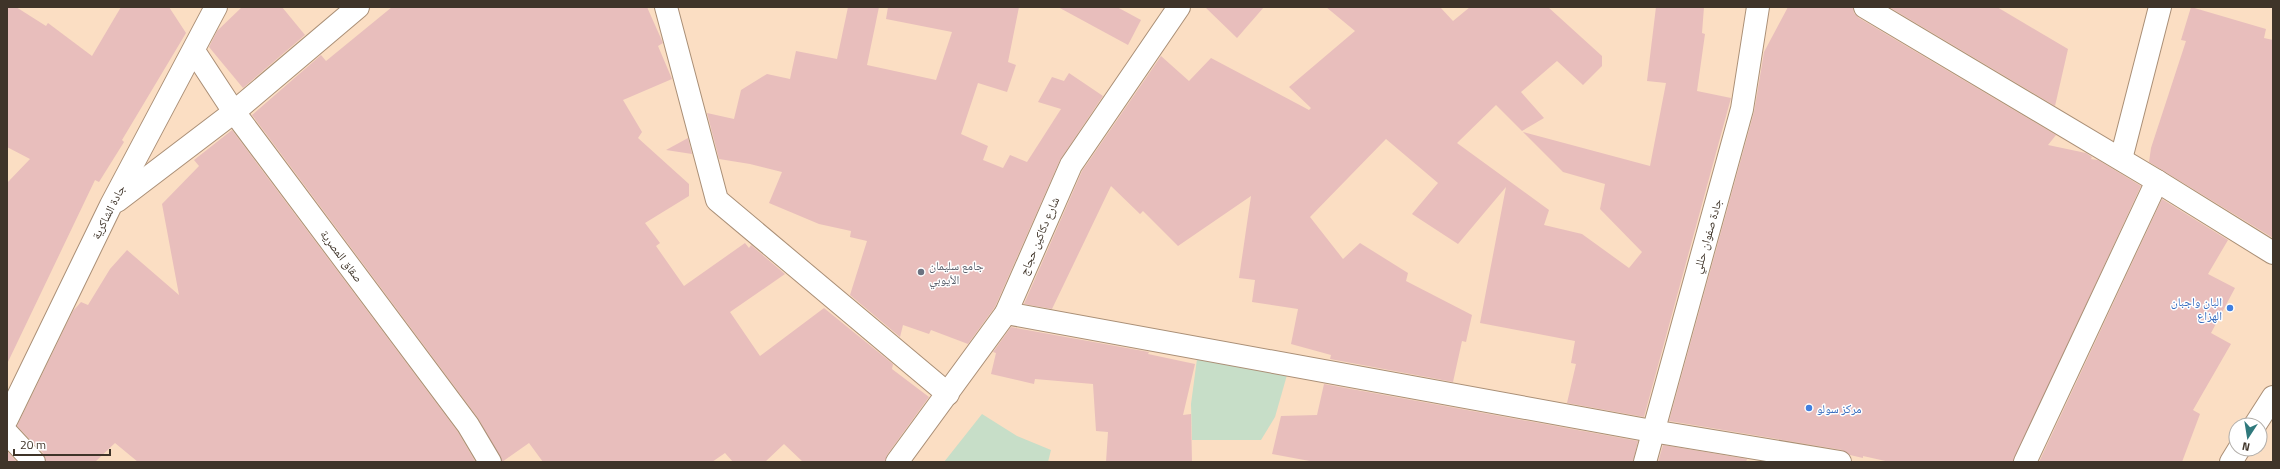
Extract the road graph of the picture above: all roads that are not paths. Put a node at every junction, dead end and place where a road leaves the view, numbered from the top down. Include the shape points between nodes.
1 (216, 7) edge
2 (358, 7) edge
3 (666, 7) edge
4 (1179, 7) edge
5 (1758, 7) edge
6 (1865, 7) edge
7 (2160, 7) edge
8 (194, 51) junction
9 (234, 112) junction
10 (2121, 159) junction
11 (2157, 180) junction
12 (111, 205) junction
13 (2273, 253) edge
14 (1006, 313) junction
15 (948, 394) junction
16 (2273, 397) edge
17 (2260, 417) edge
18 (7, 419) edge
19 (1652, 430) junction
20 (7, 433) edge
21 (34, 462) edge
22 (490, 462) edge
23 (897, 462) edge
24 (1645, 462) edge
25 (1840, 462) edge
26 (2026, 462) edge

1 - 8 street, جادة الشاكرية
2 - 9 street
3 - 15 street via 718,200
4 - 14 street, شارع دكاكين حجاج via 1071,165
5 - 19 street, جادة صفوان حللي via 1742,109
6 - 10 street
7 - 10 street
8 - 9 street, صقاق المصرية
8 - 12 street, جادة الشاكرية
9 - 12 street
9 - 22 street, صقاق المصرية via 468,425
10 - 11 street
11 - 13 street
11 - 26 street
12 - 18 street, جادة الشاكرية
14 - 15 street, شارع دكاكين حجاج
14 - 19 street
15 - 23 street, شارع دكاكين حجاج
16 - 17 street
19 - 24 street, جادة صفوان حللي
19 - 25 street
20 - 21 street

